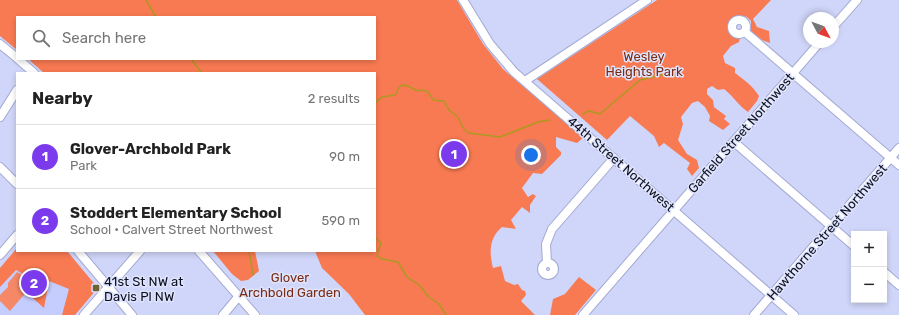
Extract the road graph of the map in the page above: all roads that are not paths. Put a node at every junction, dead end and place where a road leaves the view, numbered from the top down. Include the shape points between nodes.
1 (463, 0) edge
2 (647, 0) edge
3 (856, 0) edge
4 (839, 20) edge
5 (745, 32) dead end
6 (0, 44) edge
7 (815, 48) edge
8 (16, 58) edge
9 (18, 60) edge
10 (30, 72) edge
11 (793, 73) junction
12 (525, 81) junction
13 (16, 92) edge
14 (0, 117) edge
15 (734, 142) junction
16 (899, 148) edge
17 (614, 158) junction
18 (891, 158) junction
19 (899, 165) edge
20 (0, 167) edge
21 (16, 183) edge
22 (674, 210) junction
23 (831, 226) junction
24 (16, 236) edge
25 (851, 243) edge
26 (79, 252) edge
27 (139, 252) edge
28 (200, 252) edge
29 (0, 255) edge
30 (547, 263) dead end
31 (887, 275) edge
32 (899, 285) edge
33 (109, 287) junction
34 (771, 295) junction
35 (239, 296) junction
36 (84, 315) edge
37 (132, 315) edge
38 (222, 315) edge
39 (255, 315) edge
40 (583, 315) edge
41 (754, 315) edge
42 (794, 315) edge

1 - 12 street, 44th Street Northwest via 493,48
2 - 12 street
3 - 4 street
5 - 11 street
6 - 8 street
7 - 11 street, Garfield Street Northwest
9 - 10 street
11 - 15 street, Garfield Street Northwest
11 - 18 street
12 - 17 street, 44th Street Northwest
13 - 14 street
15 - 22 street, Garfield Street Northwest
15 - 23 street
16 - 18 street, Hawthorne Street Northwest
17 - 22 street, 44th Street Northwest
17 - 30 street via 552,229 546,246
18 - 19 street
18 - 23 street, Hawthorne Street Northwest
20 - 21 street
22 - 34 street, 44th Street Northwest
22 - 40 street, Garfield Street Northwest
23 - 25 street
23 - 34 street, Hawthorne Street Northwest
24 - 29 street
26 - 33 street
27 - 33 street
28 - 35 street
31 - 32 street
33 - 36 street
33 - 37 street
34 - 41 street, Hawthorne Street Northwest
34 - 42 street, 44th Street Northwest
35 - 38 street
35 - 39 street

